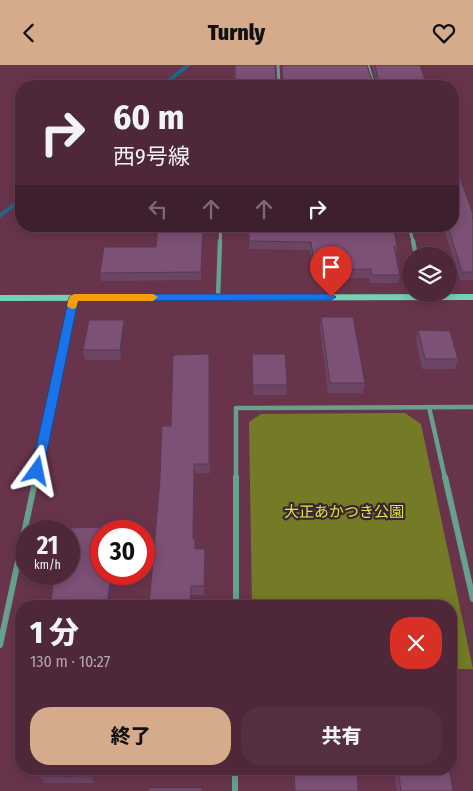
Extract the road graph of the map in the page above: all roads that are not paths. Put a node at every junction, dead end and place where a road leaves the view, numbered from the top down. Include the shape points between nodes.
1 (278, 65) edge
2 (368, 65) edge
3 (279, 80) edge
4 (372, 80) edge
5 (221, 232) edge
6 (410, 232) edge
7 (414, 247) edge
8 (402, 295) edge
9 (457, 296) edge
10 (74, 297) junction
11 (218, 297) junction
12 (473, 297) edge
13 (0, 298) edge
14 (429, 407) junction
15 (473, 407) edge
16 (473, 599) edge
17 (236, 600) edge
18 (0, 645) edge
19 (235, 775) edge
20 (235, 791) edge

1 - 3 street
2 - 4 street
5 - 11 street
6 - 7 street
8 - 11 street
9 - 12 street
10 - 11 street
10 - 13 street
10 - 18 street
14 - 15 street
14 - 16 street
14 - 17 street via 236,408
19 - 20 street

